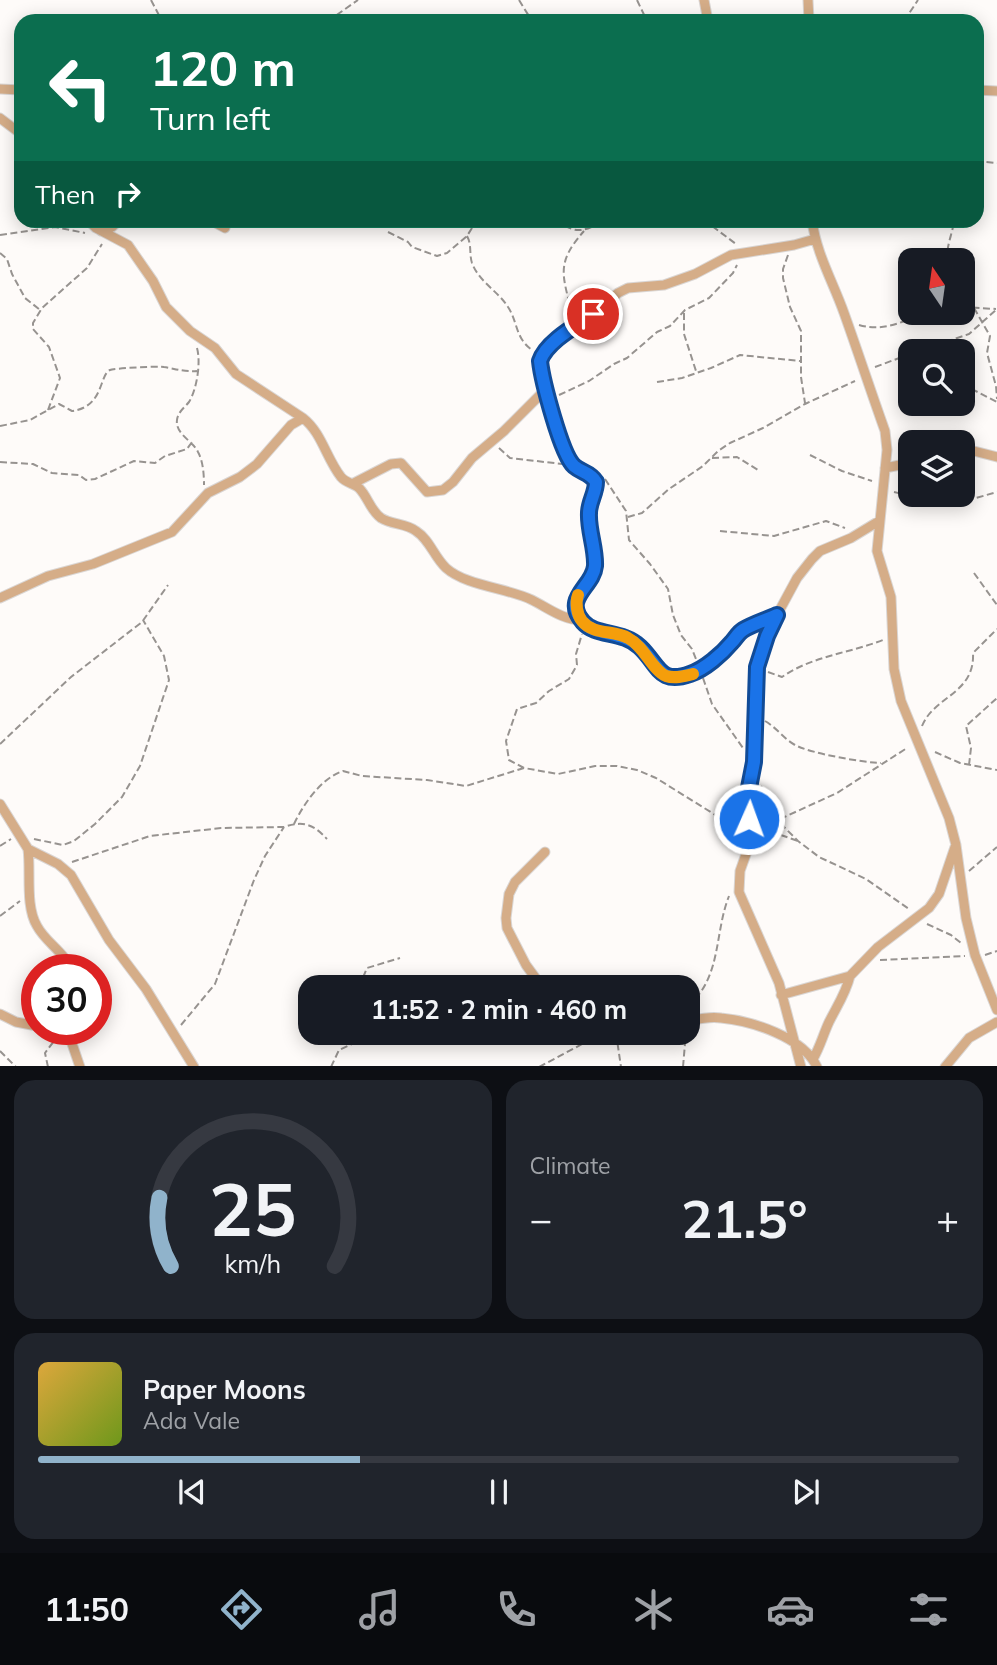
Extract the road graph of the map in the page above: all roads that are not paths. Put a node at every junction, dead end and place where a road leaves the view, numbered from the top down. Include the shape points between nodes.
1 (0, 118) edge
2 (14, 129) edge
3 (99, 228) edge
4 (110, 228) edge
5 (813, 228) edge
6 (104, 232) junction
7 (815, 239) junction
8 (547, 392) junction
9 (303, 418) junction
10 (975, 451) edge
11 (997, 457) edge
12 (898, 465) edge
13 (885, 468) junction
14 (352, 484) junction
15 (879, 521) junction
16 (0, 598) edge
17 (777, 615) junction
18 (581, 620) junction
19 (0, 802) edge
20 (956, 845) junction
21 (28, 849) junction
22 (545, 852) dead end
23 (63, 954) edge
24 (533, 975) edge
25 (850, 975) junction
26 (782, 995) junction
27 (997, 1010) edge
28 (0, 1014) edge
29 (700, 1019) edge
30 (997, 1022) edge
31 (21, 1023) edge
32 (796, 1042) junction
33 (70, 1045) edge
34 (815, 1063) edge
35 (80, 1066) edge
36 (194, 1066) edge
37 (801, 1066) edge
38 (945, 1066) edge

1 - 2 street
3 - 6 street
4 - 6 street
5 - 7 street
6 - 9 street via 128,245 166,307 215,348 236,374
7 - 8 street via 745,252 664,285 628,288 575,325 541,357
7 - 13 street via 885,431
8 - 14 street via 443,490 427,492 401,463
8 - 18 street via 574,466 596,482 588,515 595,565 576,600
9 - 14 street via 340,476
9 - 16 street via 291,425 257,464 205,496 172,532
10 - 11 street
12 - 13 street
13 - 15 street
14 - 18 street via 379,517 422,536 451,571
15 - 17 street via 820,551 797,578
15 - 20 street via 877,551 891,597 894,669 901,701
17 - 18 street via 741,631 700,669 670,678 662,675 635,642 590,628
17 - 26 street via 757,667 753,766 746,803 750,843 738,881
19 - 21 street
20 - 25 street via 939,894 929,908
20 - 27 street via 975,955
21 - 23 street via 35,924
21 - 36 street via 71,875
22 - 24 street via 515,883 506,918
25 - 26 street
25 - 34 street
26 - 32 street
28 - 31 street
29 - 32 street via 719,1017
30 - 38 street via 970,1038
32 - 34 street
32 - 37 street
33 - 35 street

